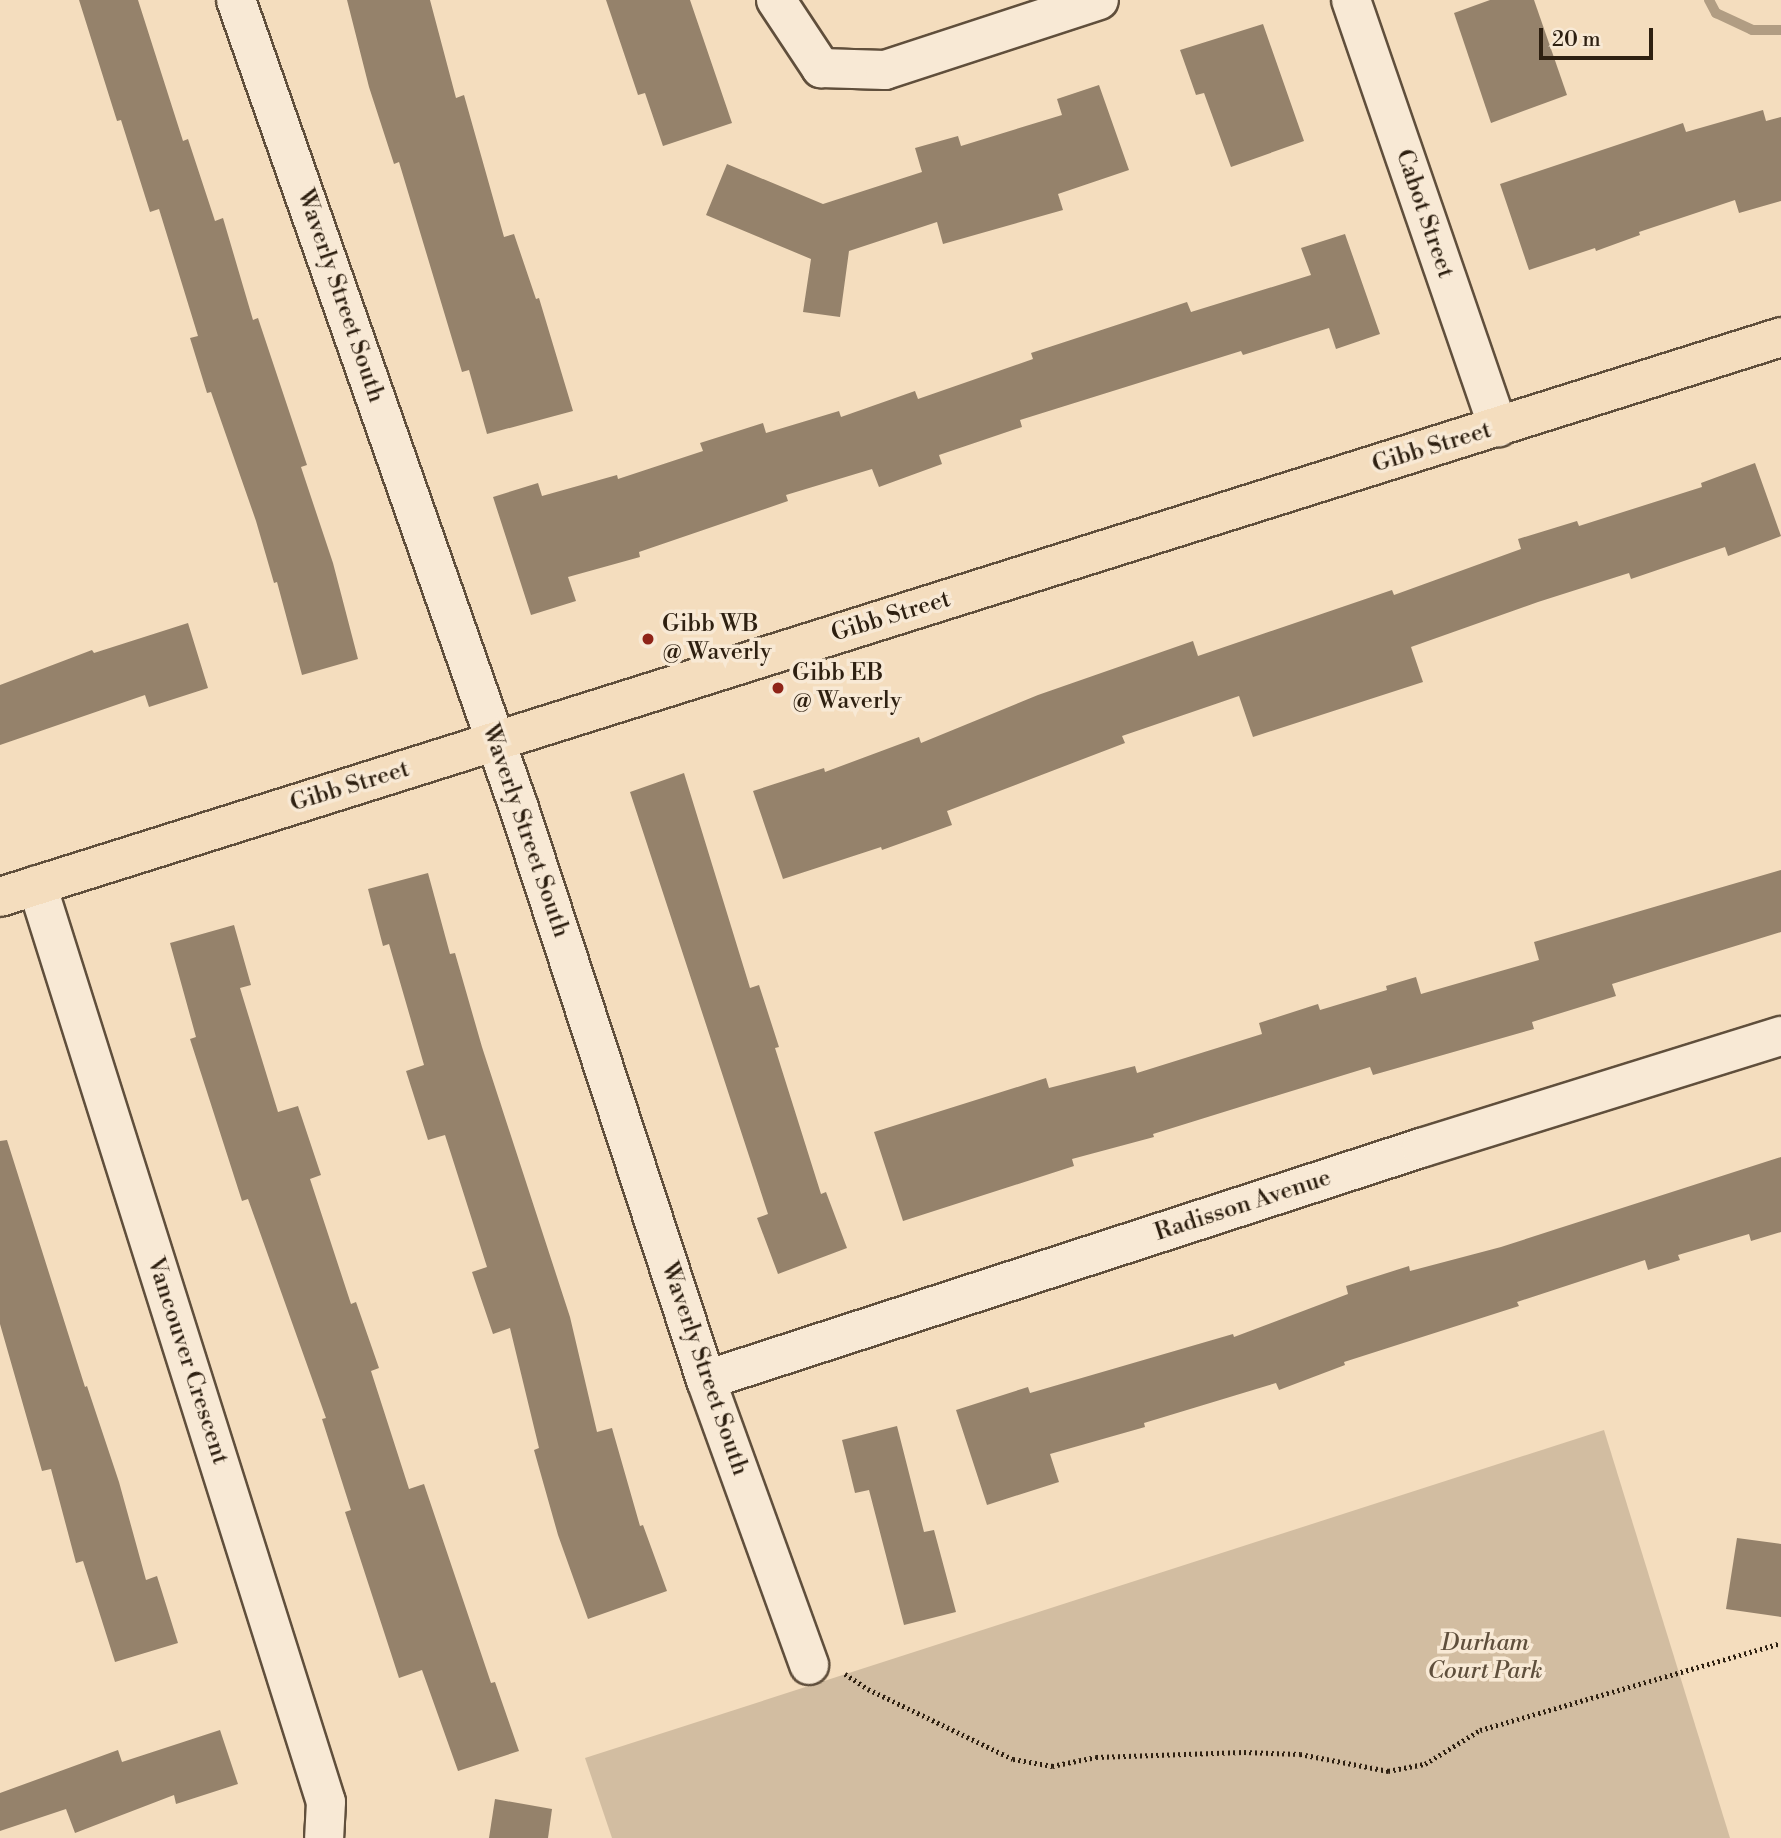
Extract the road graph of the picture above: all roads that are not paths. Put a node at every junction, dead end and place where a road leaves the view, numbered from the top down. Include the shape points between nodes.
1 (236, 0) edge
2 (776, 0) edge
3 (1099, 0) edge
4 (1351, 0) edge
5 (1781, 337) edge
6 (1497, 427) junction
7 (495, 741) junction
8 (37, 885) junction
9 (0, 897) edge
10 (1781, 1036) edge
11 (706, 1380) junction
12 (809, 1665) road end
13 (324, 1838) edge

1 - 7 street, Waverly Street South
2 - 3 street via 821,68 885,70
4 - 6 street, Cabot Street
5 - 6 main road, Gibb Street
6 - 7 main road, Gibb Street
7 - 8 main road, Gibb Street
7 - 11 street, Waverly Street South
8 - 9 main road, Gibb Street
8 - 13 street, Vancouver Crescent via 326,1802
10 - 11 street, Radisson Avenue via 1421,1147
11 - 12 street, Waverly Street South

